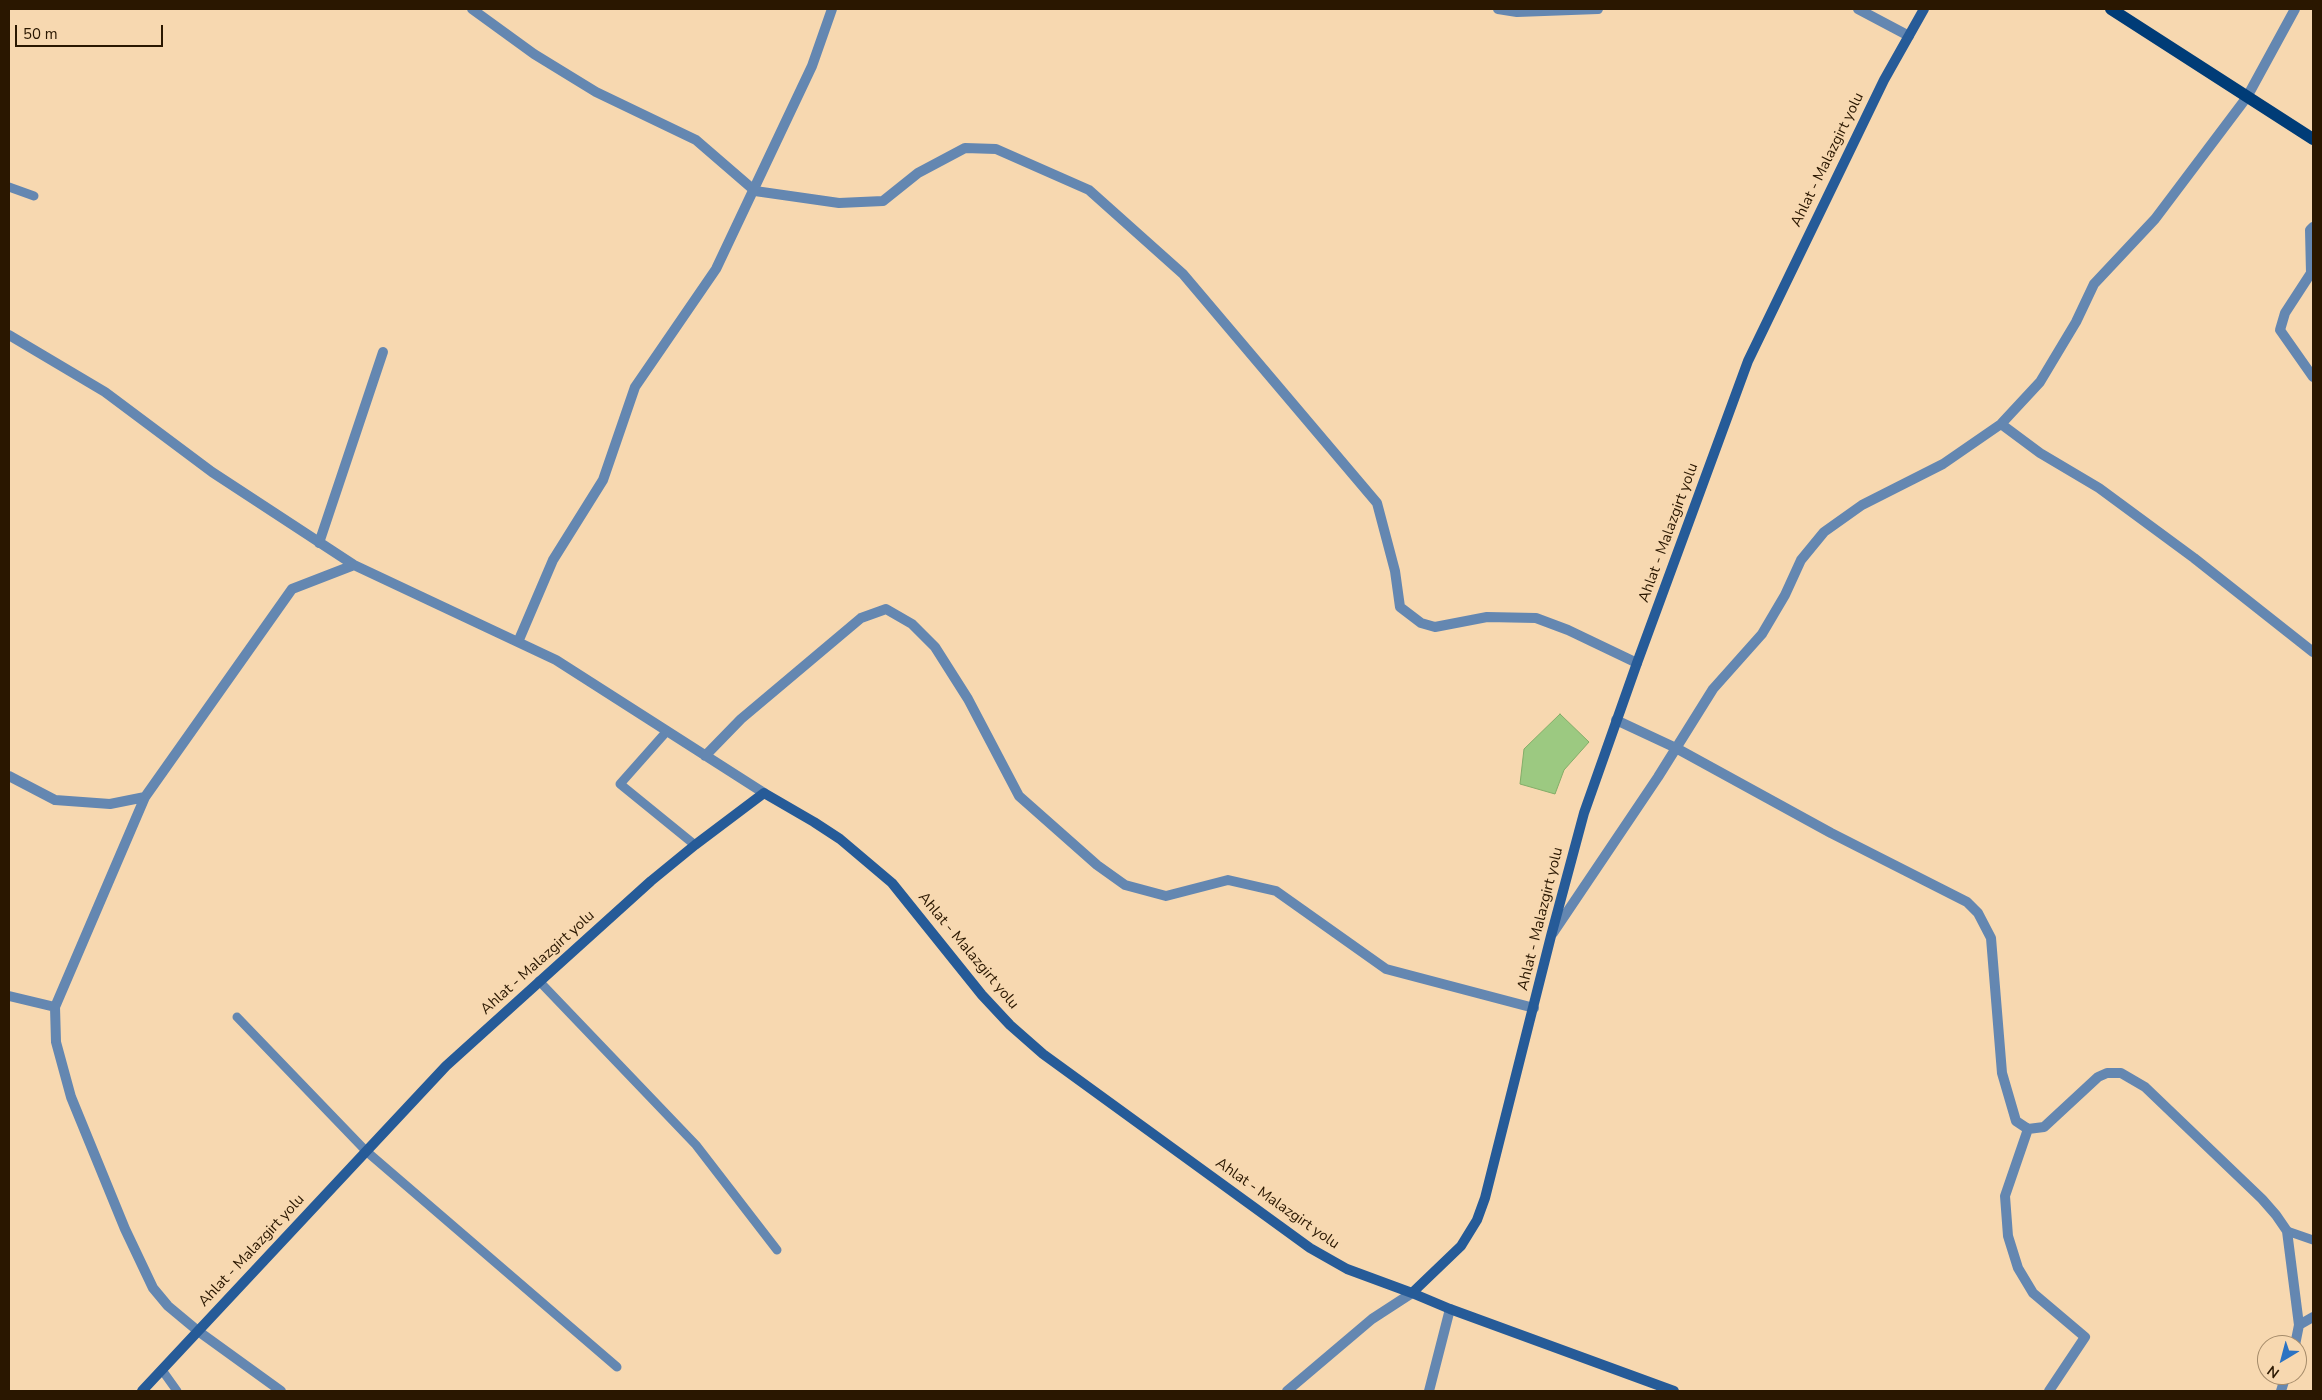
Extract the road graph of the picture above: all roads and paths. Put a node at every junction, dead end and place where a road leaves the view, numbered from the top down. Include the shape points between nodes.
1 (472, 9) edge
2 (832, 9) edge
3 (1498, 9) edge
4 (1598, 9) edge
5 (1858, 9) edge
6 (1924, 9) edge
7 (2110, 9) edge
8 (2295, 9) edge
9 (1909, 36) junction
10 (2247, 97) junction
11 (2313, 139) edge
12 (9, 187) edge
13 (755, 191) junction
14 (34, 196) dead end
15 (2313, 226) edge
16 (9, 335) edge
17 (383, 352) dead end
18 (2313, 378) edge
19 (2001, 424) junction
20 (319, 542) junction
21 (354, 566) junction
22 (518, 642) junction
23 (2313, 652) edge
24 (1637, 663) junction
25 (1616, 720) junction
26 (667, 731) junction
27 (1676, 748) junction
28 (705, 756) junction
29 (9, 776) edge
30 (764, 793) junction
31 (145, 797) junction
32 (695, 845) junction
33 (1551, 936) junction
34 (539, 981) junction
35 (9, 996) edge
36 (55, 1007) junction
37 (1534, 1008) junction
38 (237, 1017) dead end
39 (2028, 1129) junction
40 (366, 1151) junction
41 (2287, 1231) junction
42 (2313, 1240) edge
43 (777, 1250) dead end
44 (1412, 1293) junction
45 (1450, 1309) junction
46 (2313, 1317) edge
47 (2299, 1325) junction
48 (198, 1331) junction
49 (2297, 1335) edge
50 (618, 1367) dead end
51 (162, 1370) junction
52 (1299, 1380) junction
53 (142, 1391) edge
54 (177, 1391) edge
55 (281, 1391) edge
56 (1286, 1391) edge
57 (1304, 1391) edge
58 (1429, 1391) edge
59 (1674, 1391) edge
60 (2049, 1391) edge

1 - 13 street via 534,54 596,92 696,140
2 - 13 street via 812,66
3 - 4 street via 1517,12
5 - 9 street
6 - 9 main road, Ahlat - Malazgirt yolu
7 - 10 main road
8 - 10 street
9 - 24 main road, Ahlat - Malazgirt yolu via 1884,80 1748,361
10 - 11 main road
10 - 19 street via 2155,219 2094,284 2076,322 2040,382
12 - 14 lane
13 - 22 street via 716,269 635,387 603,480 554,560
13 - 24 street via 839,203 883,201 918,173 965,148 996,149 1089,190 1183,274 1377,503 1395,571 1400,607 1421,623 1435,627 1487,617 1536,618
15 - 18 street via 2310,230 2311,273 2285,313 2280,330
16 - 20 street via 105,392 212,472
17 - 20 street
19 - 23 street via 2040,453 2099,488
19 - 27 street via 1943,464 1862,505 1824,532 1802,560 1762,634 1713,689
20 - 21 street
21 - 22 street
21 - 31 street via 292,589
22 - 26 street via 556,660
24 - 25 main road, Ahlat - Malazgirt yolu
25 - 27 street
25 - 33 main road, Ahlat - Malazgirt yolu via 1584,813
26 - 28 street
26 - 32 lane via 620,784
27 - 33 street
27 - 39 street via 1831,833 1954,894 1978,913 1991,938 2002,1073 2013,1115
28 - 30 street
28 - 37 street via 740,719 861,618 886,609 912,624 935,647 968,698 1019,796 1097,865 1125,885 1166,896 1228,880 1276,891 1386,969
29 - 31 street via 55,800 110,804
30 - 32 main road, Ahlat - Malazgirt yolu
30 - 44 main road, Ahlat - Malazgirt yolu via 840,839 892,883 982,995 1043,1054 1310,1248 1347,1269
31 - 36 street
32 - 34 main road, Ahlat - Malazgirt yolu
33 - 37 main road, Ahlat - Malazgirt yolu
34 - 40 main road, Ahlat - Malazgirt yolu via 446,1066
34 - 43 lane via 696,1145
35 - 36 street
36 - 48 street via 56,1042 71,1097 143,1270 168,1306
37 - 44 main road, Ahlat - Malazgirt yolu via 1486,1198 1477,1220 1461,1246
38 - 40 lane
39 - 41 street via 2044,1126 2098,1077 2121,1073 2145,1087 2271,1209
39 - 60 street via 2005,1196 2008,1236 2018,1268 2032,1293 2085,1337
40 - 48 main road, Ahlat - Malazgirt yolu
40 - 50 lane
41 - 42 lane
41 - 47 street
44 - 45 main road
44 - 52 street via 1372,1319
45 - 58 street
45 - 59 main road
46 - 47 street
47 - 49 street
48 - 51 main road, Ahlat - Malazgirt yolu
48 - 55 street
51 - 53 main road, Ahlat - Malazgirt yolu
51 - 54 lane
52 - 56 street
52 - 57 street

